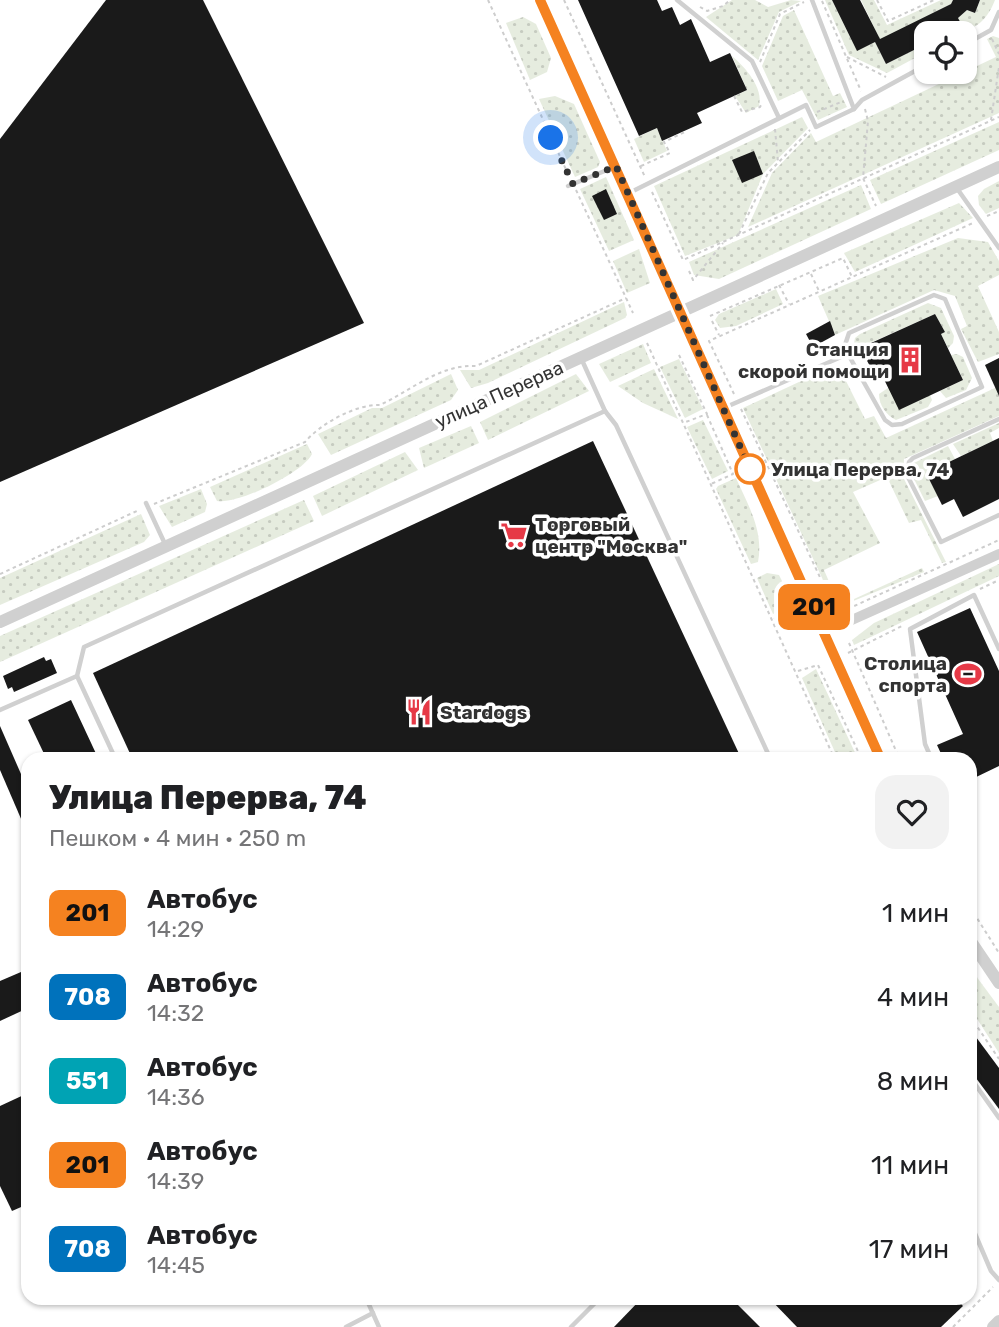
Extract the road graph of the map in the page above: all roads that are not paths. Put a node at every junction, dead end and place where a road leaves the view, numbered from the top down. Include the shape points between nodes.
1 (540, 0) edge
2 (677, 0) edge
3 (812, 0) edge
4 (999, 12) edge
5 (977, 38) edge
6 (914, 72) edge
7 (854, 109) junction
8 (779, 118) junction
9 (616, 166) junction
10 (999, 167) edge
11 (570, 185) road end
12 (956, 186) junction
13 (629, 194) junction
14 (999, 248) edge
15 (680, 313) junction
16 (848, 354) junction
17 (581, 357) junction
18 (722, 409) junction
19 (605, 411) junction
20 (999, 419) edge
21 (147, 505) road end
22 (999, 515) edge
23 (165, 545) junction
24 (999, 554) edge
25 (0, 622) edge
26 (825, 632) junction
27 (999, 649) edge
28 (77, 676) junction
29 (0, 710) edge
30 (112, 752) edge
31 (767, 752) edge
32 (878, 752) edge
33 (928, 752) edge
34 (977, 950) edge
35 (999, 983) edge
36 (977, 1087) edge
37 (999, 1118) edge
38 (977, 1238) edge
39 (999, 1281) edge
40 (369, 1305) edge
41 (593, 1305) edge
42 (373, 1313) junction
43 (999, 1321) edge
44 (346, 1327) edge
45 (379, 1327) edge
46 (571, 1327) edge
47 (993, 1327) edge

1 - 9 street
2 - 8 lane via 752,61
3 - 7 lane
4 - 5 lane via 988,32
6 - 7 lane
7 - 8 lane via 816,127 806,105
8 - 13 lane
9 - 11 lane
9 - 13 street
10 - 12 street, улица Перерва
12 - 14 lane
12 - 15 street, улица Перерва
13 - 15 street
15 - 17 street, улица Перерва
15 - 18 street
16 - 16 lane via 892,425 982,387 945,299 934,295 849,333
16 - 18 lane
17 - 19 lane
17 - 23 street, улица Перерва
18 - 26 street
19 - 28 lane via 84,647
19 - 31 lane via 616,425
20 - 22 lane via 913,458 907,469 941,542
21 - 23 lane
23 - 25 street, улица Перерва
24 - 26 street
26 - 32 street
27 - 33 lane via 974,596 910,629
28 - 29 lane
28 - 30 lane
34 - 35 street
36 - 37 lane
38 - 39 lane
40 - 42 lane
41 - 46 lane
42 - 44 lane
42 - 45 lane
43 - 47 street

